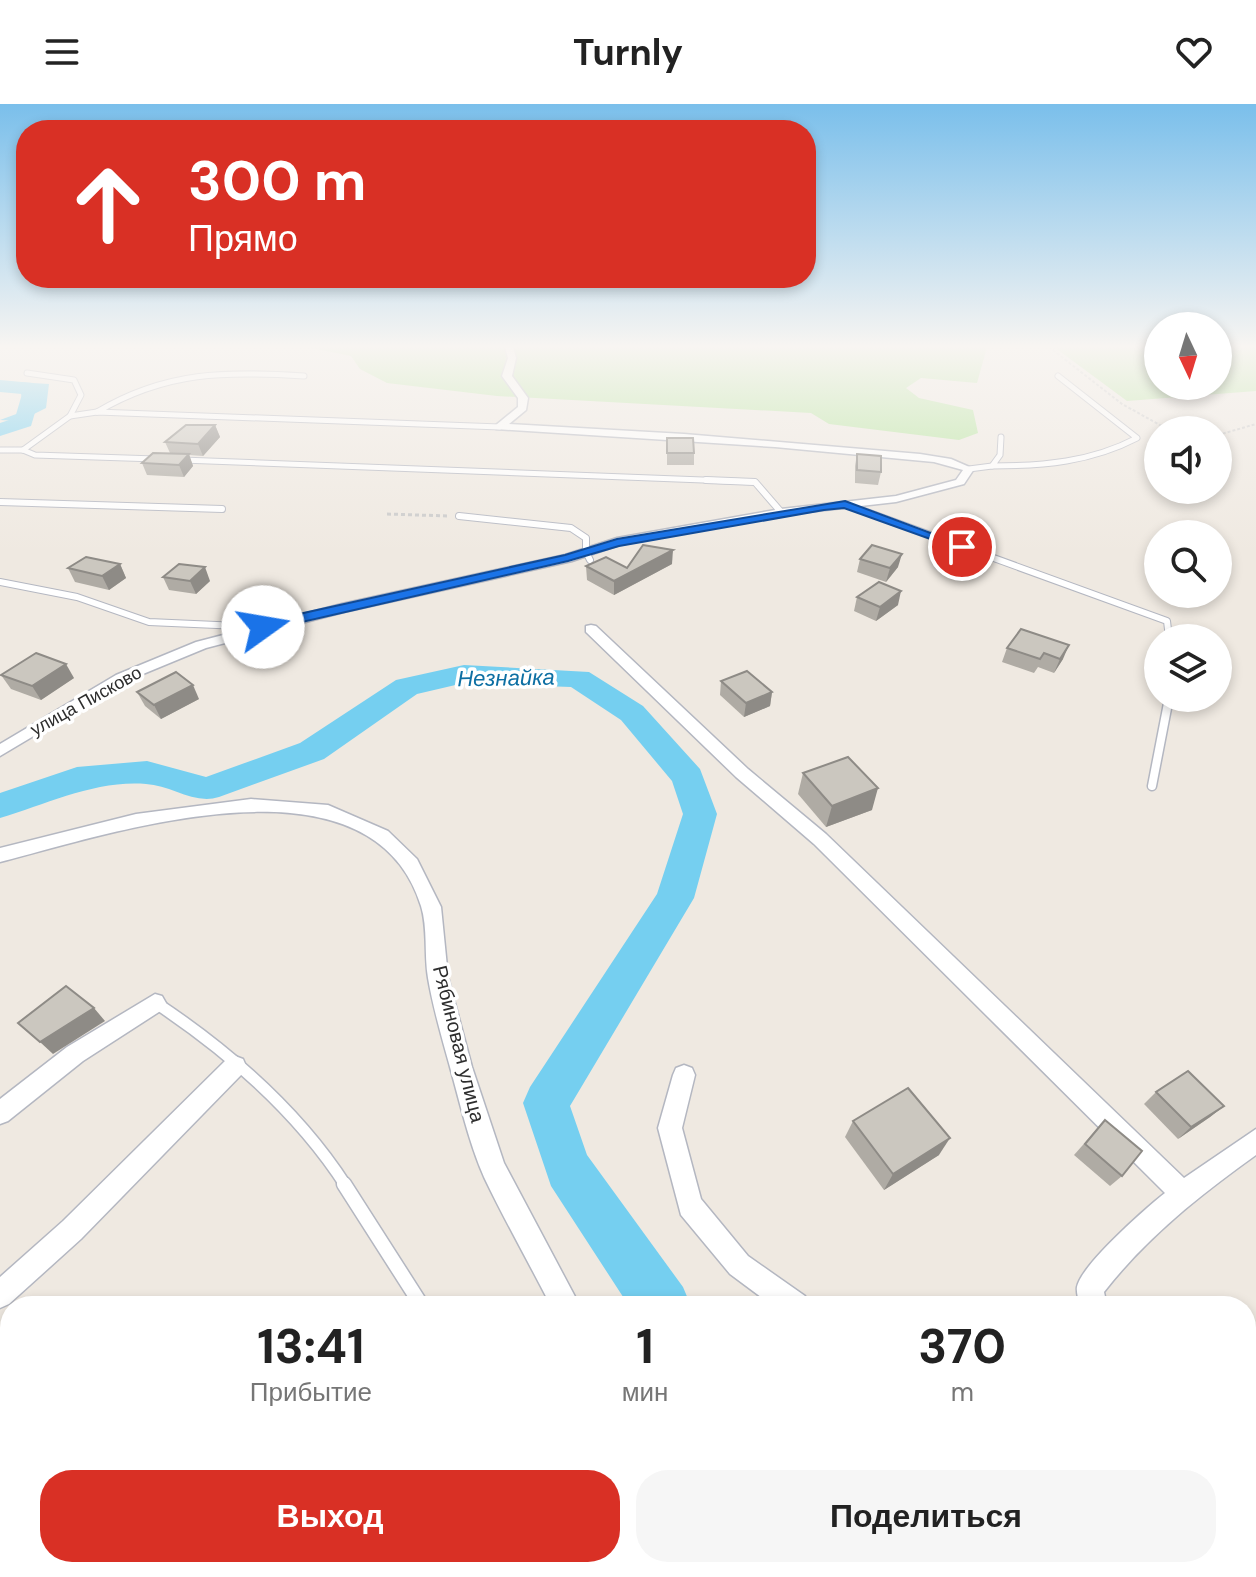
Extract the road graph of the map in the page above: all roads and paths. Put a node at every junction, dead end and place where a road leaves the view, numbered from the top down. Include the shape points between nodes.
1 (70, 416) edge
2 (197, 416) edge
3 (514, 416) edge
4 (1109, 416) edge
5 (1256, 424) edge
6 (500, 427) junction
7 (1232, 431) edge
8 (1001, 437) dead end
9 (0, 450) edge
10 (23, 450) junction
11 (160, 459) edge
12 (176, 460) edge
13 (992, 466) junction
14 (969, 469) junction
15 (0, 502) edge
16 (845, 504) junction
17 (222, 509) dead end
18 (781, 512) junction
19 (387, 514) dead end
20 (459, 516) joint
21 (588, 556) junction
22 (0, 582) edge
23 (1167, 624) edge
24 (263, 627) junction
25 (591, 629) dead end
26 (1166, 712) edge
27 (0, 751) edge
28 (1152, 786) dead end
29 (0, 855) edge
30 (155, 1003) joint
31 (235, 1066) junction
32 (684, 1075) dead end
33 (0, 1113) edge
34 (1256, 1141) edge
35 (1182, 1193) junction
36 (0, 1295) edge
37 (416, 1296) edge
38 (561, 1296) edge
39 (781, 1296) edge
40 (1091, 1296) edge

1 - 10 lane
2 - 6 lane
3 - 6 street
4 - 13 lane via 1137,438 1104,452 1039,466
5 - 7 path
6 - 14 street via 722,437 912,457
8 - 13 lane via 1000,455
9 - 10 lane
10 - 11 lane via 35,455
12 - 18 lane via 755,482
13 - 14 lane
14 - 16 street, улица Писково via 960,482 896,499
15 - 17 lane
16 - 18 street, улица Писково
16 - 23 lane
18 - 21 street, улица Писково via 617,542
19 - 20 path
20 - 21 lane via 571,528 586,538
21 - 24 street, улица Писково
22 - 24 lane via 77,597 149,622
24 - 27 street, улица Писково via 201,645 121,678
25 - 35 street via 742,773 820,839
26 - 28 lane
29 - 38 street, Рябиновая улица via 136,820 251,805 322,809 382,836 410,864 431,907 438,977 493,1168
30 - 31 lane via 202,1034
30 - 33 street via 75,1054
31 - 36 street
31 - 37 lane via 256,1079 327,1157
32 - 39 street via 670,1128 690,1206 739,1265
34 - 35 street
35 - 40 street via 1116,1253 1090,1288

